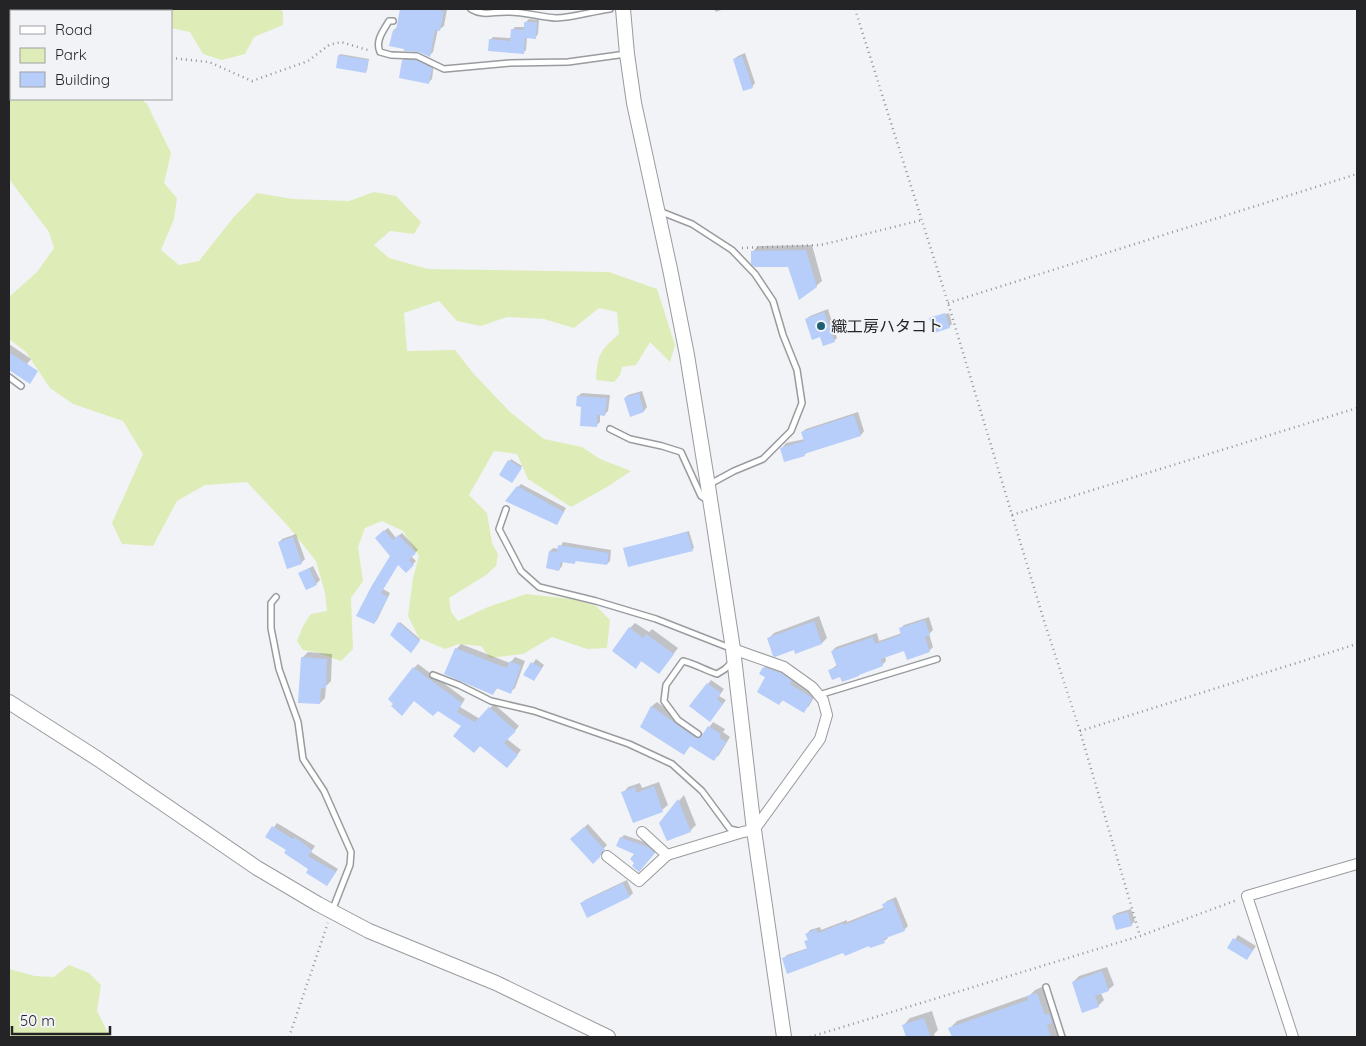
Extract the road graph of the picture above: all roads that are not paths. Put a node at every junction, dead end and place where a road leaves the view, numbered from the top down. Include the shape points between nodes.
1 (471, 9) edge
2 (610, 9) edge
3 (623, 9) edge
4 (393, 21) dead end
5 (627, 54) junction
6 (658, 211) junction
7 (9, 377) edge
8 (21, 386) dead end
9 (610, 429) dead end
10 (708, 486) junction
11 (710, 501) junction
12 (506, 509) dead end
13 (276, 597) dead end
14 (733, 654) junction
15 (937, 659) dead end
16 (433, 675) dead end
17 (818, 695) junction
18 (9, 702) edge
19 (698, 734) dead end
20 (749, 831) junction
21 (642, 832) dead end
22 (667, 855) junction
23 (608, 856) dead end
24 (1357, 864) edge
25 (332, 912) junction
26 (1046, 987) dead end
27 (608, 1037) edge
28 (784, 1037) edge
29 (1062, 1037) edge
30 (1293, 1037) edge

1 - 2 lane via 480,14 517,12 558,18
3 - 5 street
4 - 5 lane via 389,21 381,35 380,52 417,56 444,69 568,62
5 - 6 street via 634,103
6 - 10 street via 687,354
6 - 10 lane via 692,224 730,249 755,274 773,300 797,370 802,403 791,431 763,459
7 - 8 lane
9 - 11 lane via 630,439 682,452 701,496
10 - 11 street
11 - 14 street
12 - 14 lane via 499,529 521,572 539,587 656,620
13 - 25 lane via 271,603 272,628 279,669 298,722 303,759 324,791 351,852 350,865
14 - 17 street via 784,667
14 - 19 lane via 725,669 717,674 683,661 666,685 664,701 678,720
14 - 20 street
15 - 17 lane
16 - 20 lane via 491,702 534,711 620,741 672,764 702,791 730,829
17 - 20 street via 823,700 827,715 820,739
18 - 25 street via 257,868
20 - 22 street
20 - 28 street
21 - 22 street
22 - 23 street via 639,881
24 - 30 street via 1247,896
25 - 27 street via 369,931 496,983
26 - 29 lane

